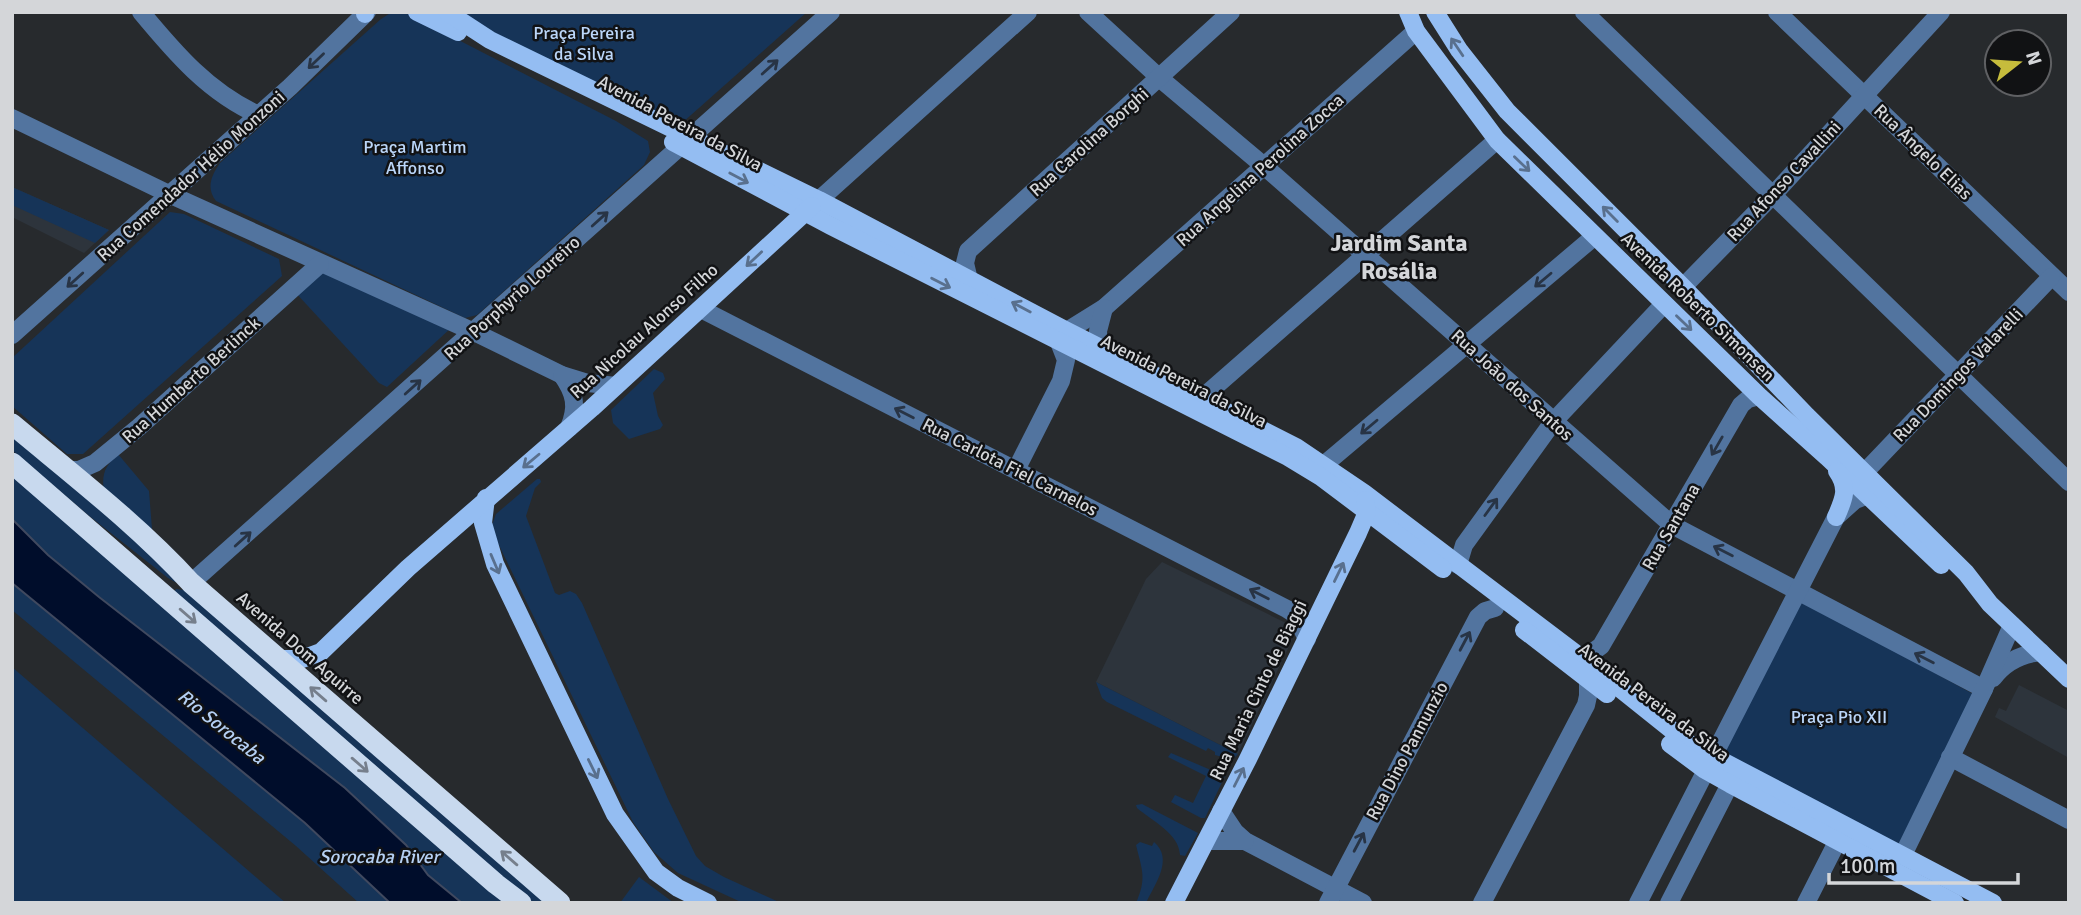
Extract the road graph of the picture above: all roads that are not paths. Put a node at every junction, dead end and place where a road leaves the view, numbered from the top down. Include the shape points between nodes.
1 (141, 12) edge
2 (417, 12) edge
3 (447, 12) edge
4 (831, 12) edge
5 (1028, 12) edge
6 (1088, 12) edge
7 (1231, 12) edge
8 (1408, 12) edge
9 (1435, 12) edge
10 (1584, 12) edge
11 (1777, 12) edge
12 (1941, 12) edge
13 (366, 13) edge
14 (1416, 31) junction
15 (1159, 78) junction
16 (1865, 96) junction
17 (259, 115) junction
18 (12, 118) edge
19 (1497, 140) junction
20 (686, 143) junction
21 (204, 165) junction
22 (1264, 166) junction
23 (171, 195) junction
24 (1773, 195) junction
25 (781, 200) junction
26 (819, 201) junction
27 (203, 210) junction
28 (804, 212) junction
29 (784, 231) junction
30 (1595, 236) junction
31 (279, 245) junction
32 (1365, 255) junction
33 (320, 264) junction
34 (2051, 277) junction
35 (969, 280) junction
36 (1683, 287) junction
37 (2069, 292) edge
38 (286, 296) junction
39 (1664, 304) junction
40 (1104, 308) junction
41 (701, 309) junction
42 (474, 332) junction
43 (12, 335) edge
44 (1063, 337) junction
45 (1467, 345) junction
46 (1092, 351) junction
47 (1235, 369) junction
48 (562, 375) junction
49 (1959, 375) junction
50 (1061, 382) junction
51 (616, 386) junction
52 (1759, 396) junction
53 (1202, 398) junction
54 (592, 408) junction
55 (1231, 413) junction
56 (1807, 416) junction
57 (1553, 422) junction
58 (12, 424) edge
59 (569, 428) junction
60 (1827, 457) junction
61 (12, 463) edge
62 (95, 463) junction
63 (1325, 464) junction
64 (62, 466) junction
65 (1016, 470) junction
66 (1864, 473) junction
67 (2069, 482) edge
68 (1364, 493) junction
69 (1868, 495) junction
70 (96, 496) junction
71 (486, 498) junction
72 (1367, 512) junction
73 (1836, 517) junction
74 (81, 523) junction
75 (1672, 524) junction
76 (1458, 565) junction
77 (1959, 566) junction
78 (191, 583) junction
79 (1799, 590) junction
80 (1990, 604) junction
81 (1495, 608) junction
82 (2012, 625) junction
83 (1307, 639) junction
84 (2040, 652) junction
85 (279, 659) junction
86 (1583, 659) junction
87 (1588, 679) junction
88 (2069, 679) edge
89 (1984, 689) junction
90 (1950, 757) junction
91 (1709, 763) junction
92 (1730, 784) junction
93 (1221, 811) junction
94 (2069, 820) edge
95 (1206, 841) junction
96 (1245, 841) junction
97 (1838, 842) junction
98 (1903, 855) junction
99 (1884, 866) junction
100 (1331, 896) edge
101 (521, 903) edge
102 (560, 903) edge
103 (708, 903) edge
104 (1174, 903) edge
105 (1363, 903) edge
106 (1482, 903) edge
107 (1638, 903) edge
108 (1669, 903) edge
109 (1806, 903) edge
110 (1955, 903) edge
111 (1993, 903) edge

1 - 17 street via 189,68 240,107
2 - 20 main road, Avenida Pereira da Silva
3 - 20 main road, Avenida Pereira da Silva via 490,40
20 -> 4 street, Rua Porphyrio Loureiro
5 - 26 street, Rua Nicolau Alonso Filho
6 - 15 street, Rua João dos Santos
7 - 15 street, Rua Carolina Borghi
8 - 14 main road, Avenida Roberto Simonsen
36 -> 9 main road, Avenida Roberto Simonsen via 1507,111
10 - 24 street
11 - 16 street, Rua Ângelo Elias
12 - 16 street, Rua Afonso Cavallini
13 -> 17 street, Rua Comendador Hélio Monzoni
14 - 19 main road, Avenida Roberto Simonsen
14 - 22 street, Rua Angelina Perolina Zocca
15 - 22 street, Rua João dos Santos
15 - 35 street, Rua Carolina Borghi via 968,251
16 - 24 street, Rua Afonso Cavallini
16 - 34 street, Rua Ângelo Elias
17 - 21 street, Rua Comendador Hélio Monzoni
18 - 23 street
19 -> 30 main road, Avenida Roberto Simonsen
19 - 32 street
20 -> 25 main road, Avenida Pereira da Silva
20 - 26 main road, Avenida Pereira da Silva
42 -> 20 street, Rua Porphyrio Loureiro
21 - 23 street, Rua Comendador Hélio Monzoni
21 - 27 street via 194,191
22 - 32 street, Rua João dos Santos
22 - 40 street, Rua Angelina Perolina Zocca
23 - 27 street
23 -> 43 street, Rua Comendador Hélio Monzoni
24 - 36 street, Rua Afonso Cavallini
24 - 49 street
25 - 28 main road, Avenida Pereira da Silva
25 - 29 main road
26 - 28 main road, Rua Nicolau Alonso Filho
26 - 35 main road, Avenida Pereira da Silva
27 - 31 street
28 - 29 main road, Rua Nicolau Alonso Filho
28 -> 44 main road, Avenida Pereira da Silva
29 -> 41 main road, Rua Nicolau Alonso Filho
30 - 39 main road, Avenida Roberto Simonsen
30 -> 45 street
31 - 33 street
31 - 38 street via 295,266
32 - 45 street, Rua João dos Santos
32 - 47 street
33 - 38 street, Rua Humberto Berlinck
33 - 42 street
34 - 37 street, Rua Ângelo Elias
34 - 49 street, Rua Domingos Valarelli
44 -> 35 main road, Avenida Pereira da Silva
36 - 56 main road, Avenida Roberto Simonsen
38 - 62 street, Rua Humberto Berlinck
39 -> 52 main road, Avenida Roberto Simonsen
39 - 57 street
40 - 44 street, Rua Angelina Perolina Zocca
40 - 46 street
41 - 51 main road, Rua Nicolau Alonso Filho
65 -> 41 street, Rua Carlota Fiel Carnelos
42 - 48 street
78 -> 42 street, Rua Porphyrio Loureiro
44 - 46 main road, Avenida Pereira da Silva
44 - 50 street via 1066,360
45 - 57 street, Rua João dos Santos
45 -> 63 street
46 - 50 street
46 - 53 main road, Avenida Pereira da Silva
46 - 72 main road, Avenida Pereira da Silva via 1288,457
47 - 53 street
47 - 55 street via 1226,401
48 - 51 street
48 - 54 street
48 - 59 street via 575,398
49 - 66 street, Rua Domingos Valarelli
49 - 67 street
50 - 65 street
51 - 54 main road, Rua Nicolau Alonso Filho
52 - 56 main road via 1777,397
52 - 60 main road, Avenida Roberto Simonsen
52 -> 75 street, Rua Santana via 1741,405
53 - 55 main road, Avenida Pereira da Silva
54 - 59 main road, Rua Nicolau Alonso Filho
55 - 63 main road, Avenida Pereira da Silva
56 - 66 main road, Avenida Roberto Simonsen
57 - 75 street, Rua João dos Santos
76 -> 57 street via 1464,545
58 - 64 highway, Avenida Dom Aguirre
59 -> 71 main road, Rua Nicolau Alonso Filho
60 - 66 main road via 1856,475
60 - 69 main road, Avenida Roberto Simonsen
60 - 73 main road via 1845,484
61 - 74 highway
62 - 64 street via 79,470
62 - 70 street
63 - 68 main road, Avenida Pereira da Silva
64 - 70 highway, Avenida Dom Aguirre
83 -> 65 street, Rua Carlota Fiel Carnelos via 1295,614 1287,609
66 - 77 main road, Avenida Roberto Simonsen
68 - 72 main road
68 - 76 main road, Avenida Pereira da Silva
69 - 73 street
69 - 77 main road via 1880,498 1932,548
69 - 80 main road, Avenida Roberto Simonsen via 1958,582
70 - 78 highway, Avenida Dom Aguirre
71 - 85 main road, Rua Nicolau Alonso Filho via 321,652 302,659
71 -> 103 main road via 483,523 495,564 615,814 656,872
72 - 81 main road, Avenida Pereira da Silva
83 -> 72 main road, Rua Maria Cinto de Biaggi
73 - 79 street
74 - 78 highway via 176,588
74 -> 101 highway
79 -> 75 street, Rua João dos Santos
75 - 86 street, Rua Santana via 1601,646
76 - 86 main road, Avenida Pereira da Silva
77 - 80 main road, Avenida Roberto Simonsen
78 - 85 highway, Avenida Dom Aguirre
89 -> 79 street, Rua João dos Santos
79 - 91 street
80 - 82 main road, Avenida Roberto Simonsen
81 - 87 main road, Avenida Pereira da Silva
100 -> 81 street, Rua Dino Pannunzio via 1478,617
82 - 84 main road, Avenida Roberto Simonsen
82 - 89 street
93 -> 83 main road, Rua Maria Cinto de Biaggi
84 - 88 main road, Avenida Roberto Simonsen
84 - 89 street via 2004,665
102 -> 85 highway, Avenida Dom Aguirre
86 - 91 main road, Avenida Pereira da Silva
87 - 91 main road, Avenida Pereira da Silva
87 - 106 street via 1586,705
89 - 90 street
90 - 94 street
90 - 98 street
91 - 92 main road, Avenida Pereira da Silva
91 - 98 main road, Avenida Pereira da Silva
91 - 107 street
92 - 97 main road, Avenida Pereira da Silva
92 - 108 street
93 - 95 main road, Rua Maria Cinto de Biaggi
93 - 96 street
95 - 96 street
95 - 104 main road, Rua Maria Cinto de Biaggi
96 - 100 street
97 - 99 main road, Avenida Pereira da Silva
97 - 109 street
98 - 99 street
98 - 111 main road, Avenida Pereira da Silva
99 - 110 main road, Avenida Pereira da Silva
100 - 105 street

